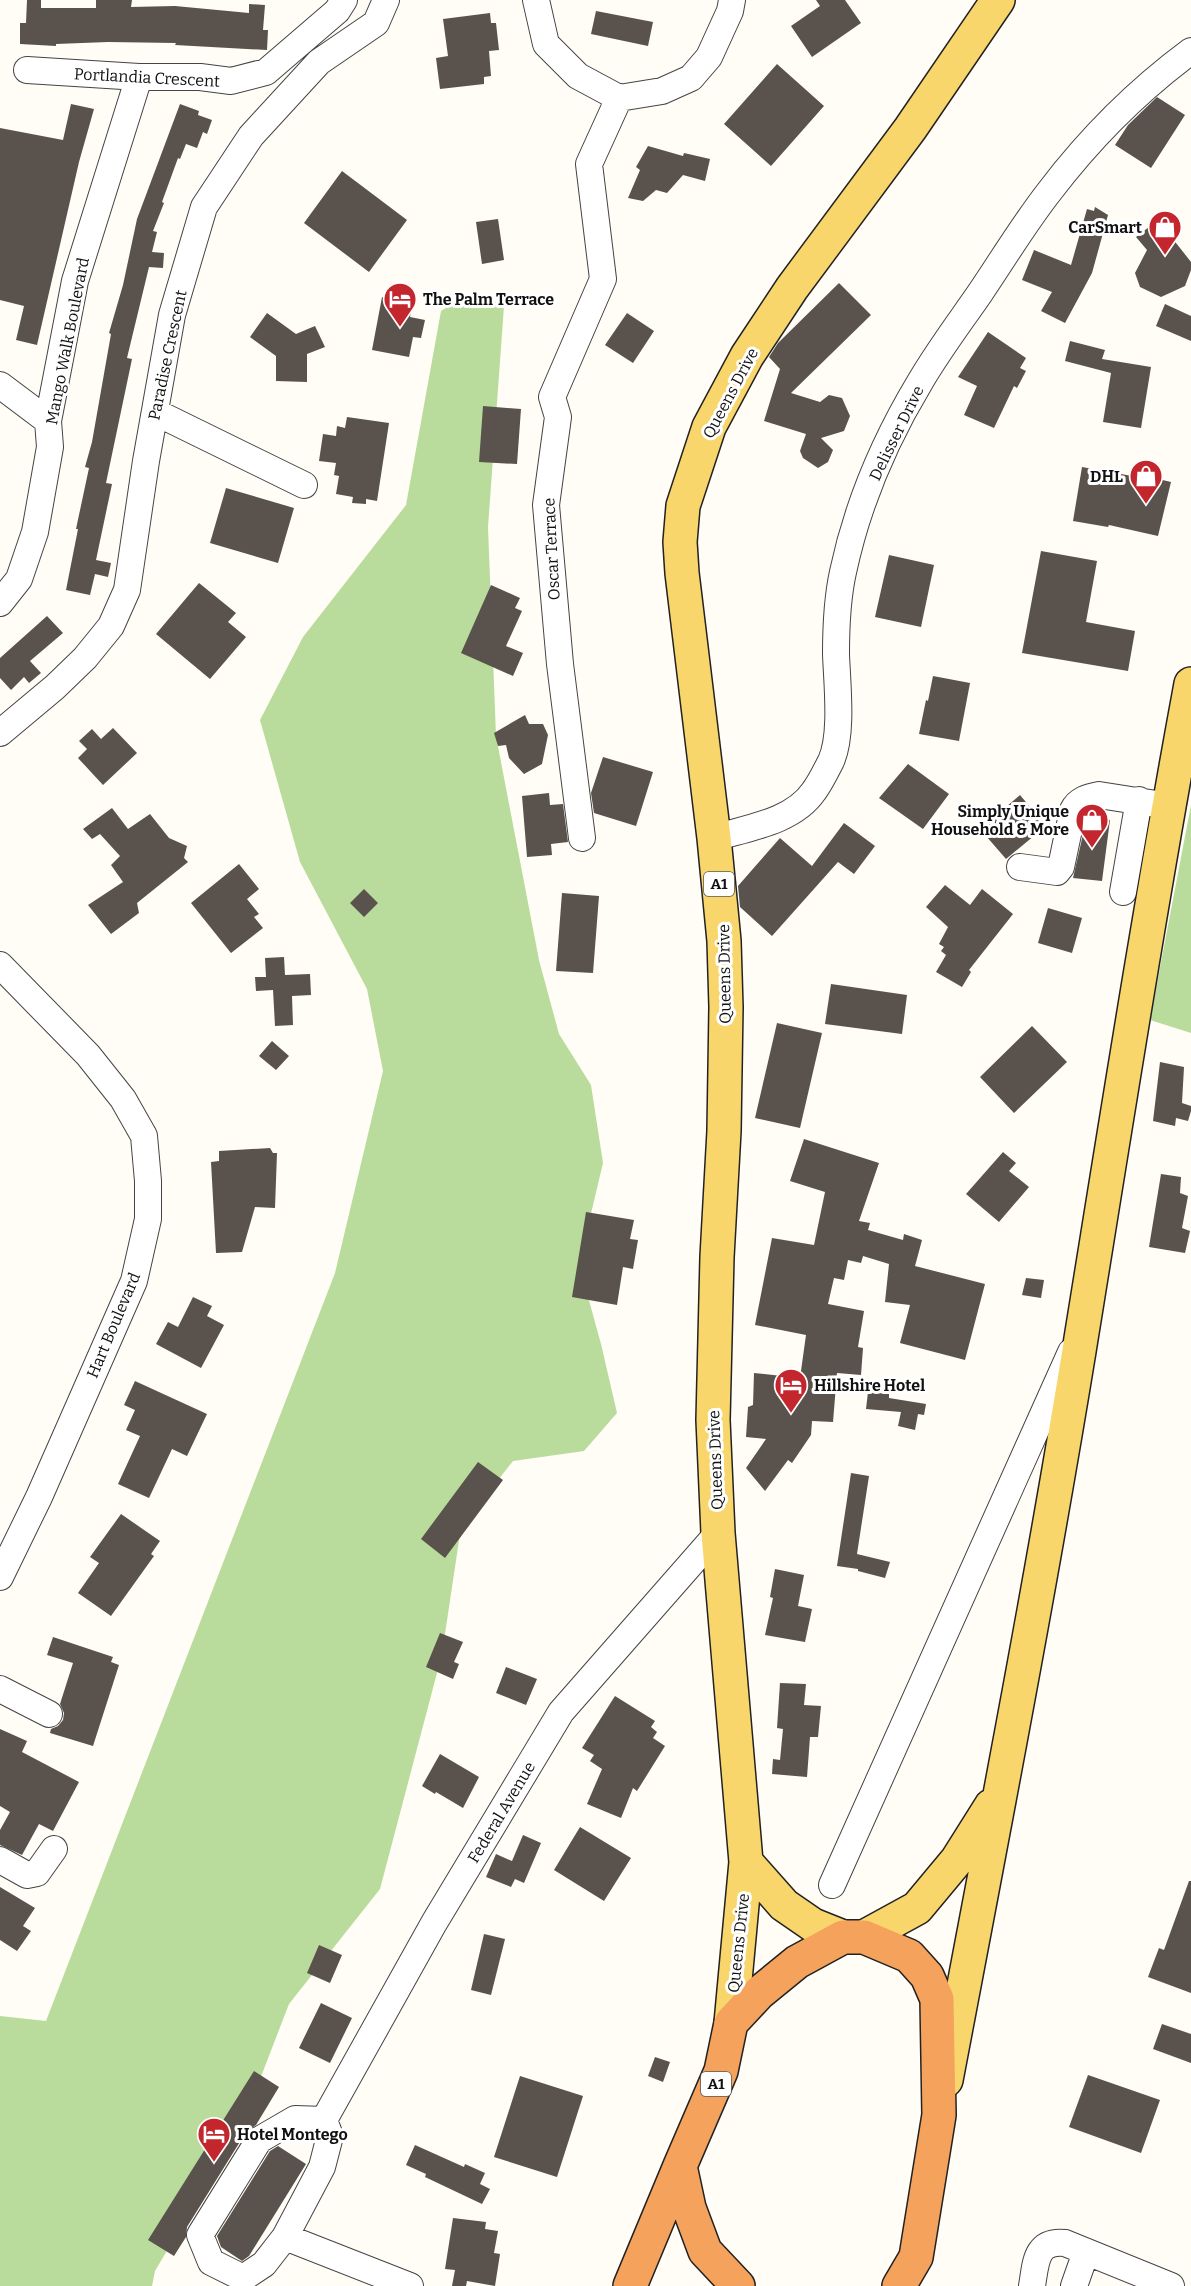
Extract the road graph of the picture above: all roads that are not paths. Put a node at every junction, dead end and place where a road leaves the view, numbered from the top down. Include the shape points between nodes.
1 (344, 0) edge
2 (386, 0) edge
3 (536, 0) edge
4 (732, 0) edge
5 (998, 0) edge
6 (1191, 51) edge
7 (27, 70) dead end
8 (139, 77) junction
9 (619, 98) junction
10 (0, 385) edge
11 (155, 412) junction
12 (48, 421) junction
13 (304, 485) dead end
14 (0, 603) edge
15 (1191, 684) edge
16 (0, 733) edge
17 (1154, 803) junction
18 (582, 838) dead end
19 (714, 838) junction
20 (1020, 867) dead end
21 (1124, 891) dead end
22 (0, 965) edge
23 (1082, 1327) junction
24 (718, 1533) junction
25 (0, 1577) edge
26 (0, 1689) edge
27 (49, 1714) dead end
28 (1000, 1792) junction
29 (54, 1849) dead end
30 (0, 1860) edge
31 (746, 1862) junction
32 (832, 1885) dead end
33 (854, 1937) junction
34 (730, 2024) junction
35 (939, 2115) junction
36 (324, 2120) junction
37 (680, 2166) junction
38 (285, 2237) junction
39 (1086, 2252) junction
40 (918, 2271) edge
41 (1126, 2277) edge
42 (410, 2286) edge
43 (630, 2286) edge
44 (738, 2286) edge
45 (899, 2286) edge
46 (1032, 2286) edge
47 (1074, 2286) edge
48 (1169, 2286) edge

1 - 8 street, Portlandia Crescent via 337,11 266,72 231,81
2 - 11 street, Paradise Crescent via 376,23 319,62 250,136 204,207 172,315
3 - 9 street via 546,44 578,76
4 - 9 street via 709,57 692,78 662,91
5 - 19 main road, Queens Drive / A1 via 884,167 792,288 747,356 709,427 683,506 680,542
6 - 19 street, Delisser Drive via 1142,90 1093,138 1049,191 920,381 896,427 852,534 842,574 837,620 836,738 832,759 814,791 780,818
7 - 8 street, Portlandia Crescent
8 - 12 street, Mango Walk Boulevard via 75,281
9 - 18 street, Oscar Terrace via 589,164 603,279 552,397 558,417 546,505 560,664
10 - 12 street
11 - 13 street
11 - 16 street, Paradise Crescent via 127,590 111,626 63,680
12 - 14 street, Mango Walk Boulevard via 50,447 35,532 20,579
15 - 17 main road
17 - 20 street via 1099,795 1083,800 1073,810 1057,872
17 - 21 street
17 - 23 main road
19 - 24 main road, Queens Drive / A1 via 723,922 726,1008 713,1408
22 - 25 street, Hart Boulevard via 88,1055 123,1099 144,1136 148,1181 148,1219 134,1281
23 - 28 main road
23 - 32 street
24 - 31 main road, Queens Drive / A1
24 - 36 street, Federal Avenue via 561,1712 434,1923
26 - 27 street
28 - 33 main road via 957,1860 917,1908
28 - 35 main road
29 - 30 street via 37,1873 27,1875
31 - 33 main road, Queens Drive via 784,1905 813,1925
31 - 34 main road, Queens Drive / A1
33 - 34 highway via 797,1962 759,1993
33 - 35 highway via 909,1956 927,1976 937,1999
34 - 37 highway, A1 via 721,2071
35 - 40 highway
36 - 38 street via 330,2136 322,2166
36 - 38 street via 295,2119 259,2140 200,2235 211,2262 243,2278 264,2264
37 - 43 highway, A1
37 - 44 highway via 689,2208 705,2251
38 - 42 street
39 - 41 street
39 - 46 street via 1065,2243 1045,2246 1038,2254
39 - 47 street
40 - 45 highway
41 - 48 street

